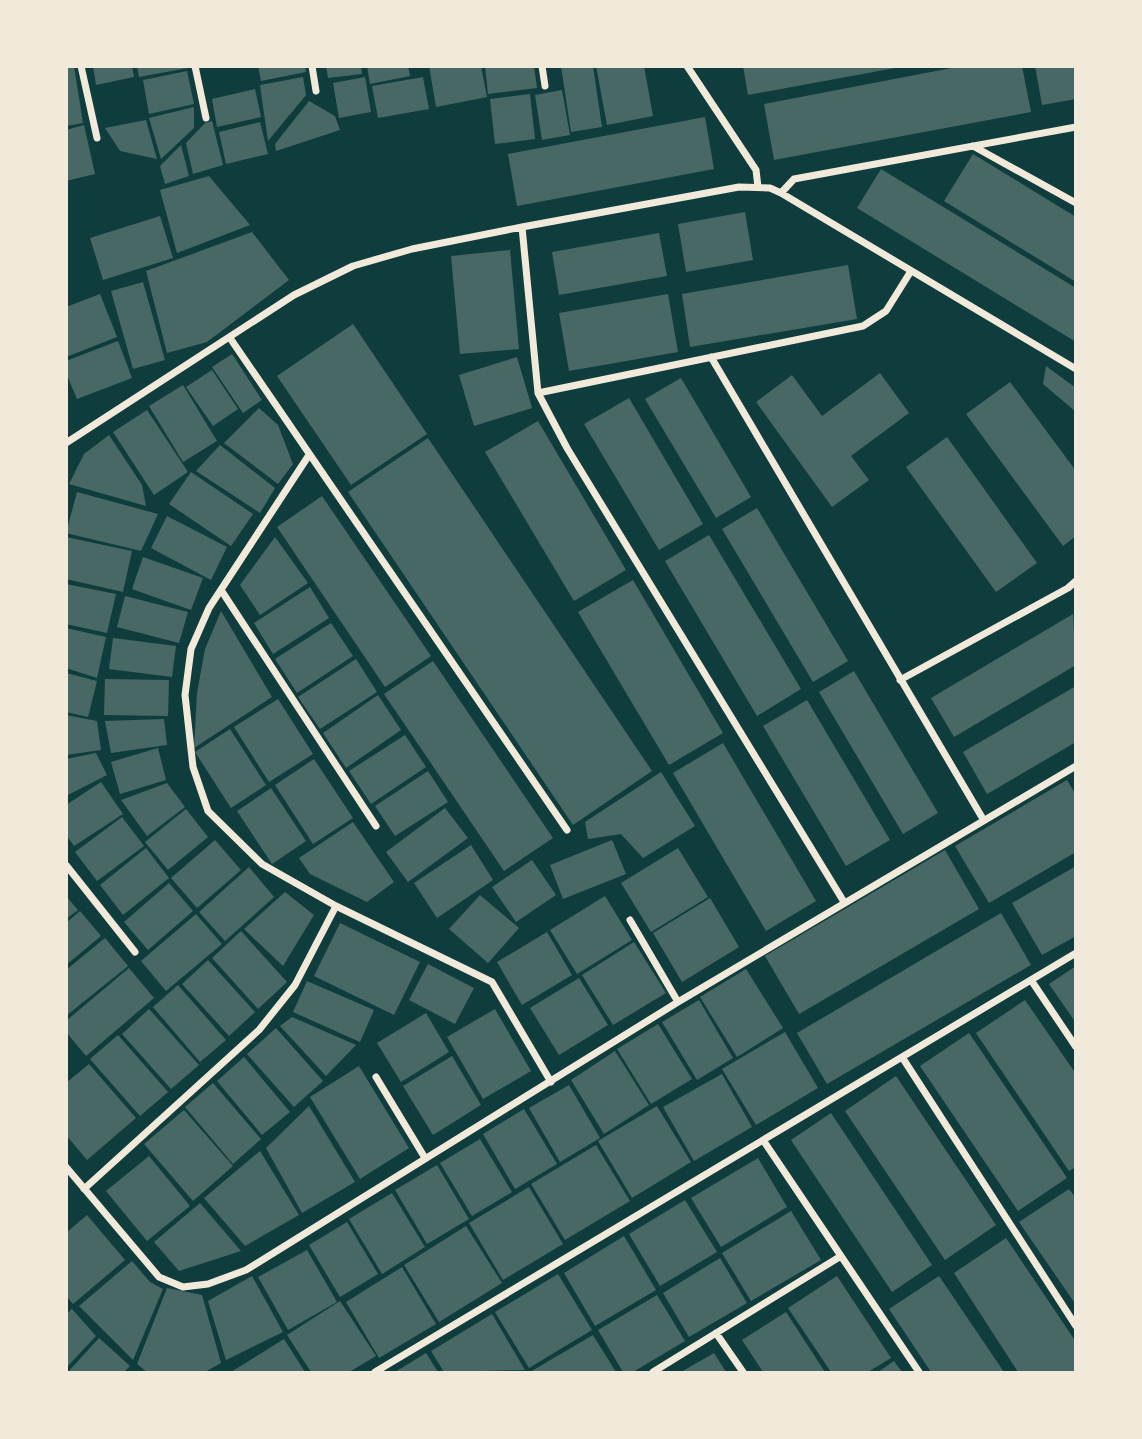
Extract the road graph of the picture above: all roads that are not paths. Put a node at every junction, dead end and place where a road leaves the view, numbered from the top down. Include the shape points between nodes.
1 (81, 66) edge
2 (195, 66) edge
3 (312, 66) edge
4 (542, 66) edge
5 (687, 66) edge
6 (545, 86) dead end
7 (316, 91) dead end
8 (206, 118) dead end
9 (1076, 127) edge
10 (97, 138) dead end
11 (973, 146) junction
12 (758, 187) junction
13 (782, 193) junction
14 (1076, 203) edge
15 (522, 226) junction
16 (911, 271) junction
17 (230, 338) junction
18 (712, 357) junction
19 (1076, 369) edge
20 (538, 393) junction
21 (66, 443) edge
22 (309, 455) junction
23 (1076, 581) edge
24 (220, 590) junction
25 (900, 680) junction
26 (1076, 766) edge
27 (983, 820) junction
28 (376, 827) dead end
29 (567, 830) dead end
30 (66, 865) edge
31 (844, 902) junction
32 (336, 906) junction
33 (630, 920) dead end
34 (135, 952) dead end
35 (1076, 953) edge
36 (1031, 980) junction
37 (678, 1002) junction
38 (1076, 1047) edge
39 (902, 1057) junction
40 (376, 1077) dead end
41 (551, 1082) junction
42 (763, 1140) junction
43 (425, 1158) junction
44 (66, 1167) edge
45 (84, 1189) junction
46 (841, 1256) junction
47 (1076, 1326) edge
48 (716, 1334) junction
49 (375, 1373) edge
50 (653, 1373) edge
51 (743, 1373) edge
52 (919, 1373) edge

1 - 10 street
2 - 8 street
3 - 7 street
4 - 6 street
5 - 12 street via 756,170
9 - 11 street
11 - 13 street via 794,179
11 - 14 street
12 - 13 street
12 - 15 street
13 - 16 street
15 - 17 street via 353,266 294,295
15 - 20 street
16 - 18 street via 886,311 863,326
16 - 19 street
17 - 21 street
17 - 22 street
18 - 20 street
18 - 25 street
20 - 31 street
22 - 24 street
22 - 29 street
23 - 25 street
24 - 28 street
24 - 32 street via 191,649 185,695 193,767 208,811 262,864
25 - 27 street
26 - 27 street
27 - 31 street
30 - 34 street
31 - 37 street
32 - 41 street via 492,982
32 - 45 street via 295,985 259,1030
33 - 37 street
35 - 36 street
36 - 38 street
36 - 39 street
37 - 41 street
39 - 42 street
39 - 47 street
40 - 43 street
41 - 43 street
42 - 46 street
42 - 49 street
43 - 45 street via 246,1270 208,1284 183,1287 159,1277
44 - 45 street
46 - 48 street
46 - 52 street
48 - 50 street
48 - 51 street

